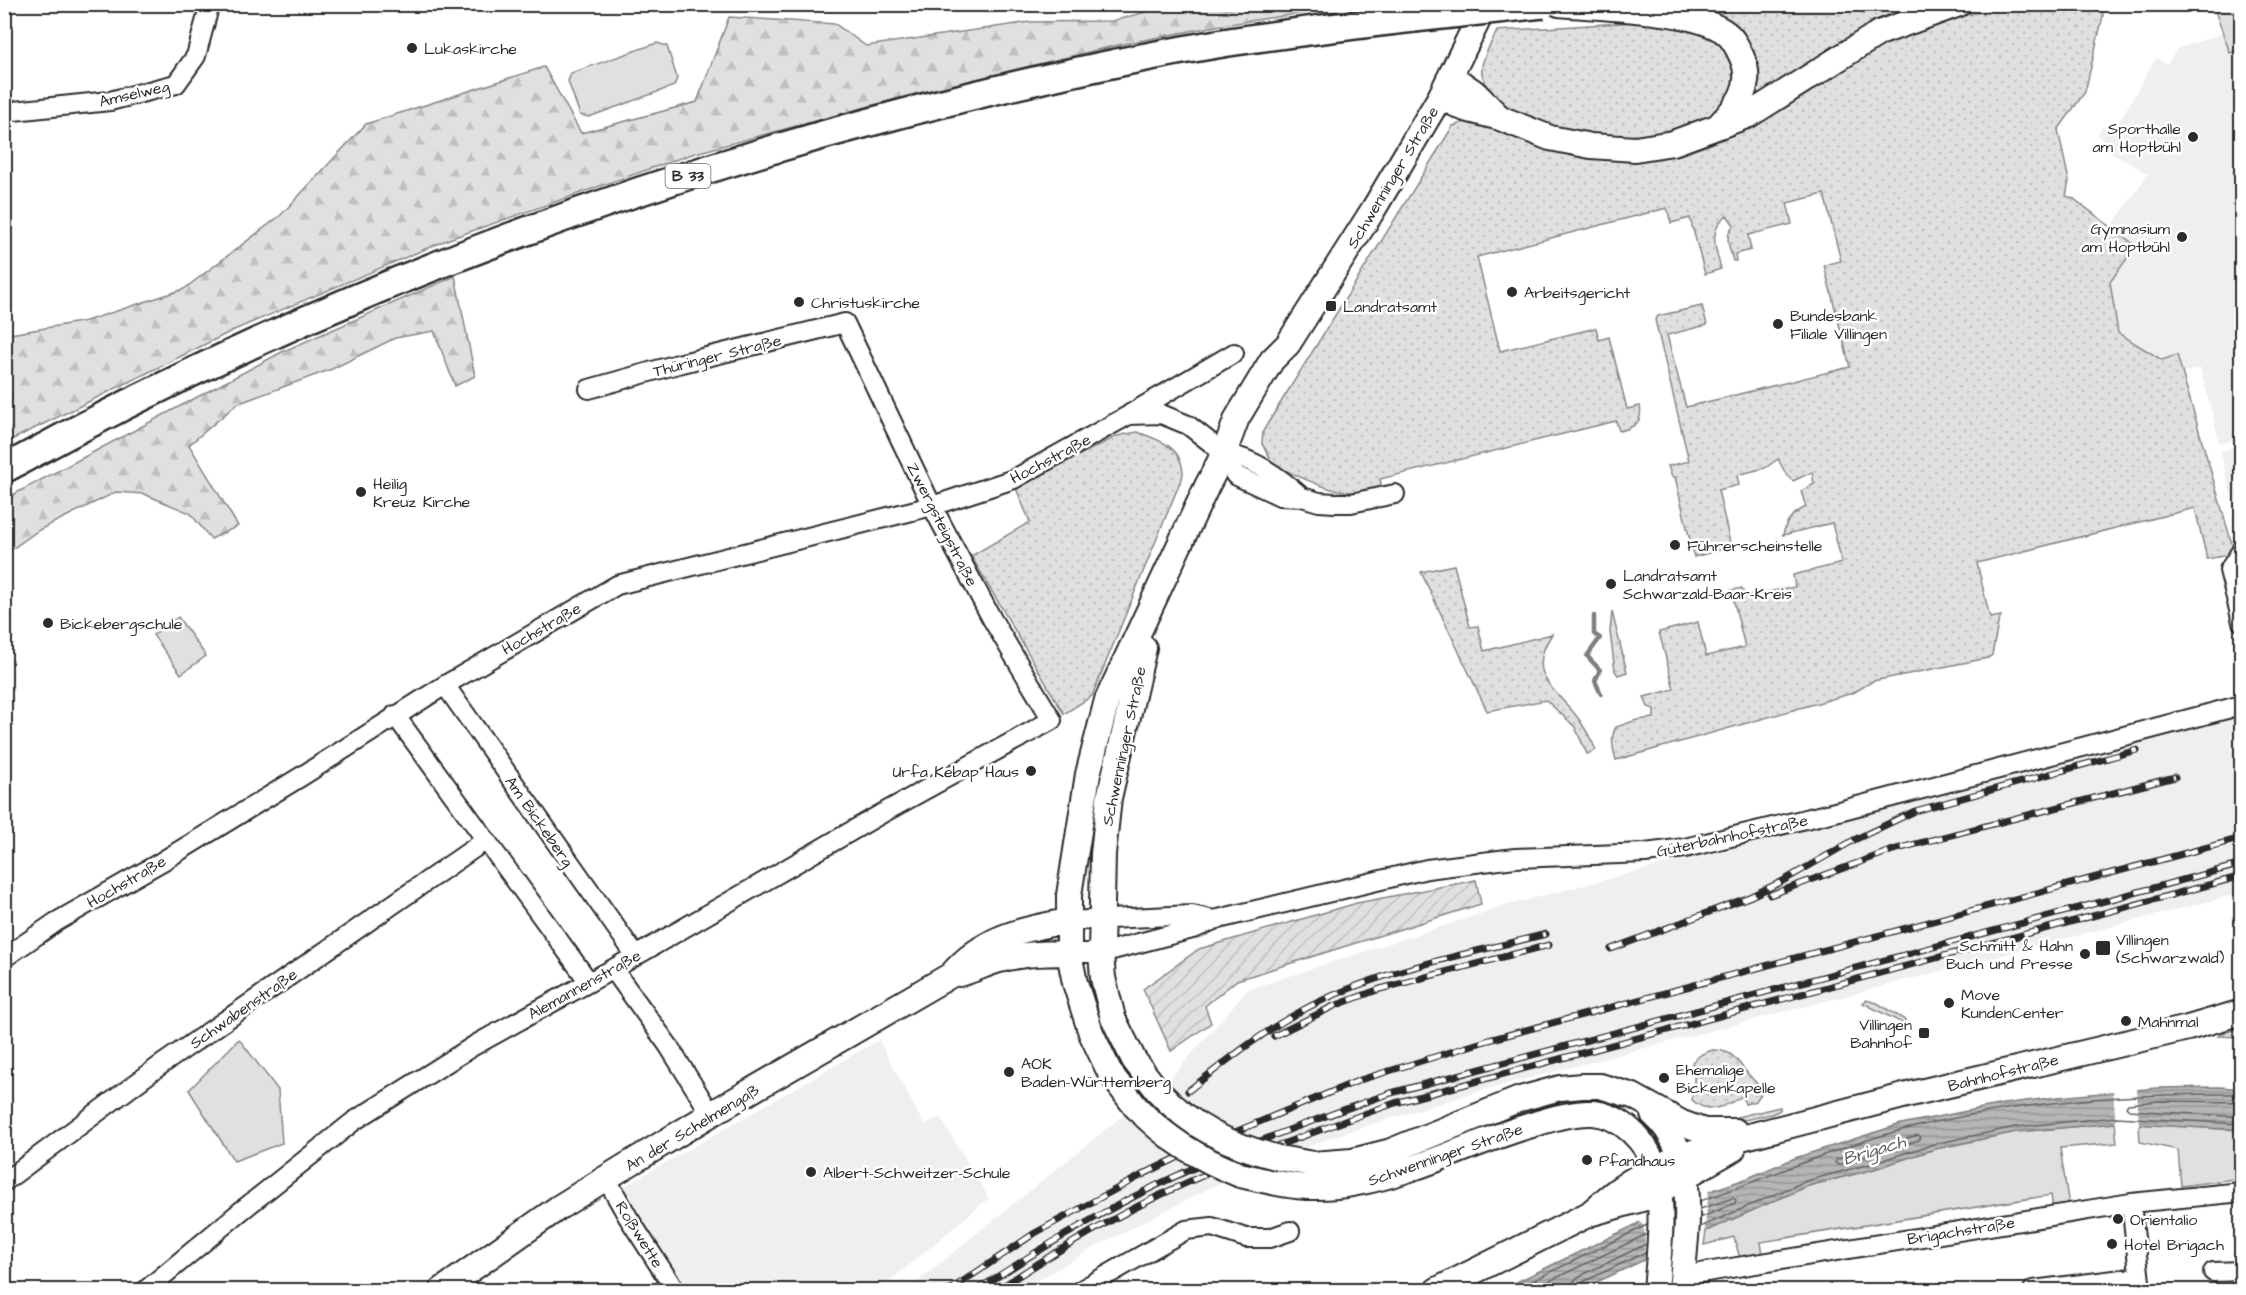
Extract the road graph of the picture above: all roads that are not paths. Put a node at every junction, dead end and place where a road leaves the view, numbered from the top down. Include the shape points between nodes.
1 (210, 4) edge
2 (1486, 4) edge
3 (1543, 4) edge
4 (1559, 4) edge
5 (1959, 4) edge
6 (1446, 87) junction
7 (4, 112) edge
8 (1715, 129) junction
9 (845, 323) joint
10 (1234, 353) dead end
11 (589, 389) dead end
12 (1129, 415) junction
13 (1224, 453) junction
14 (4, 470) edge
15 (1395, 494) dead end
16 (932, 506) junction
17 (2241, 550) edge
18 (1156, 598) junction
19 (2241, 622) edge
20 (445, 685) junction
21 (2241, 705) edge
22 (395, 715) junction
23 (1052, 720) joint
24 (486, 840) junction
25 (1102, 920) junction
26 (1214, 920) junction
27 (1068, 921) junction
28 (1068, 953) junction
29 (1101, 953) junction
30 (636, 956) junction
31 (4, 958) edge
32 (613, 969) junction
33 (951, 975) junction
34 (589, 982) junction
35 (2241, 1012) edge
36 (1633, 1095) junction
37 (711, 1114) junction
38 (1682, 1123) joint
39 (1764, 1132) junction
40 (1655, 1168) junction
41 (1684, 1175) junction
42 (606, 1178) junction
43 (4, 1182) edge
44 (2241, 1192) edge
45 (1659, 1198) junction
46 (2131, 1203) junction
47 (1589, 1214) junction
48 (1290, 1231) dead end
49 (2241, 1271) edge
50 (2213, 1272) dead end
51 (1682, 1274) edge
52 (1657, 1281) edge
53 (2140, 1284) edge
54 (146, 1290) edge
55 (442, 1290) edge
56 (675, 1290) edge
57 (1081, 1290) edge
58 (1437, 1290) edge
59 (2033, 1290) edge

1 - 7 street, Amselweg via 196,56 176,84 110,101
2 - 6 main road, Schwenninger Straße
3 - 14 main road, B 33, bridge via 1227,43 1053,77 858,125 678,179 500,242 332,310 174,382
4 - 8 main road via 1676,15 1710,24 1727,34 1738,47 1746,67 1745,86 1738,105
5 - 8 main road via 1880,33 1749,115
6 - 8 main road via 1465,109 1550,138 1591,146 1635,149 1673,143
6 - 13 main road, Schwenninger Straße via 1288,344 1284,367 1251,426
9 - 11 street, Thüringer Straße
9 - 16 street, Zwergsteigstraße
10 - 12 street, Hochstraße
12 - 13 street, Hochstraße via 1161,414 1188,425
12 - 16 street, Hochstraße via 1014,479
13 - 15 street, Hochstraße via 1235,475 1280,496 1351,503
13 - 18 main road, Schwenninger Straße
16 - 20 street, Hochstraße via 616,585
16 - 23 street, Zwergsteigstraße
17 - 19 street via 2229,570
18 - 25 main road, Schwenninger Straße via 1109,798
18 - 27 main road, Schwenninger Straße via 1107,700 1075,844
20 - 22 street, Hochstraße
20 - 30 street, Am Bickeberg
21 - 26 street, Güterbahnhofstraße via 1685,848 1515,858 1427,869
22 - 24 street
22 - 31 street, Hochstraße via 161,862 56,922
23 - 30 street, Alemannenstraße
24 - 34 street
24 - 43 street, Schwabenstraße via 158,1067
25 - 26 street, Güterbahnhofstraße via 1192,915
25 - 27 street, An der Schelmengaß
25 - 29 main road, Schwenninger Straße
26 - 29 street, Güterbahnhofstraße
27 - 28 main road, Schwenninger Straße
27 - 33 main road, An der Schelmengaß via 1004,936 965,958
28 - 29 street, An der Schelmengaß
28 - 33 main road, An der Schelmengaß via 1014,957
28 - 40 main road, Schwenninger Straße, bridge via 1091,1033 1110,1073 1150,1121 1173,1140 1205,1161 1240,1175 1288,1186 1358,1183 1403,1171 1512,1130 1558,1117 1594,1113 1629,1129
29 - 36 main road, Schwenninger Straße, bridge via 1113,1018 1134,1060 1156,1089 1198,1127 1234,1144 1279,1158 1313,1164 1352,1161 1390,1151 1560,1088 1600,1086
30 - 32 street, Alemannenstraße
32 - 34 street, Alemannenstraße
32 - 37 street via 668,1045
33 - 37 main road, An der Schelmengaß
34 - 54 street, Alemannenstraße via 475,1045 354,1121
35 - 39 main road, Bahnhofstraße
36 - 38 main road, Schwenninger Straße
36 - 41 main road, Schwenninger Straße via 1669,1131
37 - 42 main road, An der Schelmengaß
38 - 39 main road, Bahnhofstraße via 1704,1131
39 - 41 main road, Bahnhofstraße
40 - 41 main road, Bahnhofstraße
40 - 45 main road, Schwenninger Straße
40 - 47 main road, Bahnhofstraße via 1622,1186
41 - 45 main road, Bahnhofstraße
41 - 51 main road
42 - 55 main road, An der Schelmengaß
42 - 56 street, Roßwette
44 - 46 street, Brigachstraße
45 - 47 main road, Bahnhofstraße
45 - 52 main road, Schwenninger Straße
46 - 51 street, Brigachstraße
46 - 53 street
47 - 58 main road
48 - 57 street via 1270,1238 1246,1238 1212,1227 1186,1230
49 - 50 street
53 - 59 street

